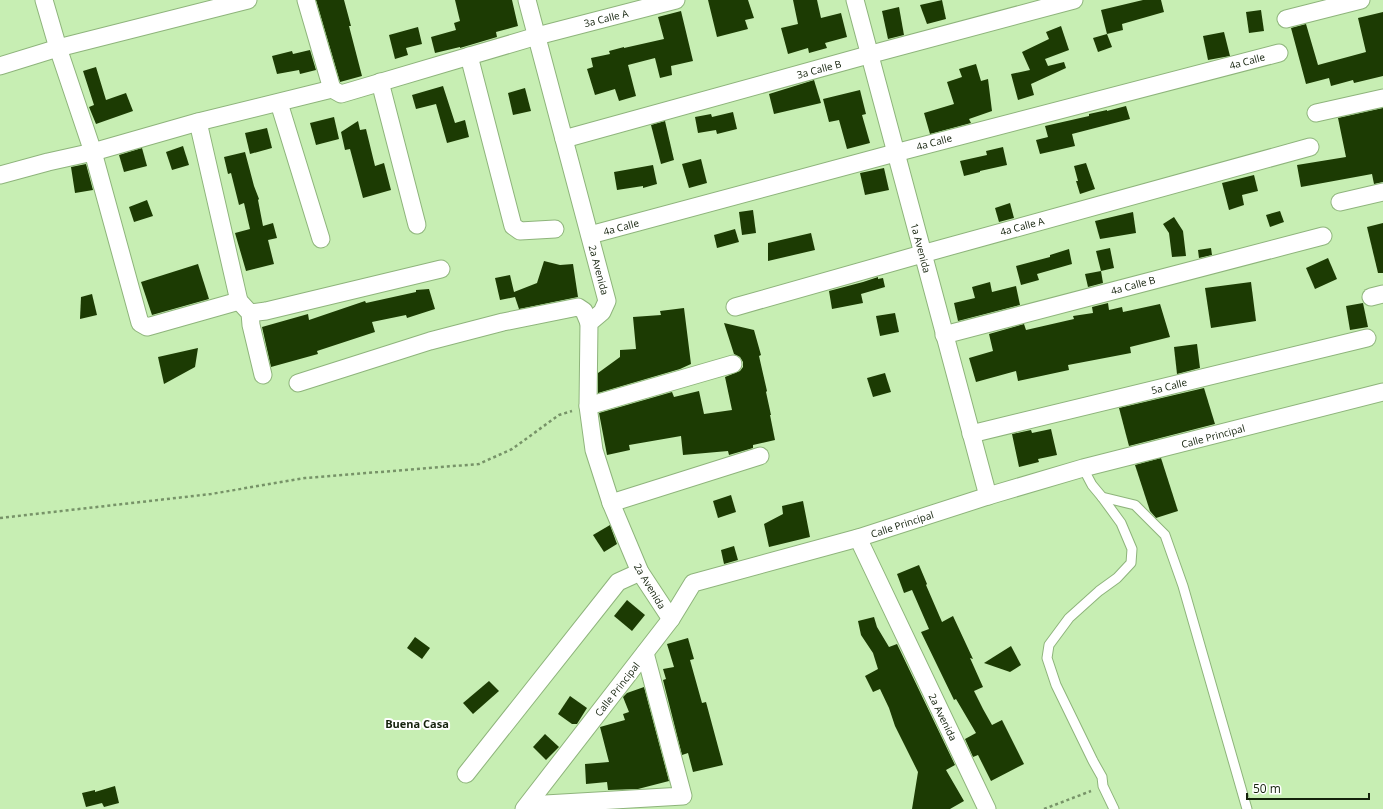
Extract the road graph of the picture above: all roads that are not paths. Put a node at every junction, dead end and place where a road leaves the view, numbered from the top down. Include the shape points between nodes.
1 (44, 0) edge
2 (248, 0) edge
3 (306, 0) edge
4 (527, 0) edge
5 (676, 0) edge
6 (854, 0) edge
7 (1074, 0) edge
8 (1361, 0) edge
9 (1286, 19) dead end
10 (536, 36) junction
11 (58, 48) junction
12 (1279, 53) dead end
13 (868, 55) junction
14 (469, 56) junction
15 (0, 66) edge
16 (380, 82) junction
17 (332, 89) junction
18 (1383, 98) edge
19 (279, 102) junction
20 (1316, 113) dead end
21 (198, 122) junction
22 (564, 140) junction
23 (1310, 147) dead end
24 (93, 152) junction
25 (895, 153) junction
26 (0, 175) edge
27 (1383, 192) edge
28 (1340, 202) dead end
29 (417, 226) dead end
30 (555, 229) dead end
31 (590, 235) junction
32 (1323, 236) dead end
33 (321, 239) dead end
34 (922, 254) junction
35 (441, 269) dead end
36 (245, 307) junction
37 (735, 307) dead end
38 (589, 323) junction
39 (944, 335) junction
40 (1367, 338) dead end
41 (733, 364) dead end
42 (263, 374) dead end
43 (298, 383) dead end
44 (1383, 392) edge
45 (588, 406) junction
46 (971, 434) junction
47 (760, 456) dead end
48 (1083, 468) junction
49 (988, 496) junction
50 (1102, 497) junction
51 (611, 503) junction
52 (858, 538) junction
53 (640, 572) junction
54 (671, 619) junction
55 (645, 653) junction
56 (466, 774) dead end
57 (526, 807) edge
58 (987, 809) edge
59 (1114, 809) edge
60 (1247, 809) edge

1 - 11 street
2 - 11 street
3 - 17 street
4 - 10 street, 2a Avenida
5 - 10 street, 3a Calle A
6 - 13 street, 1a Avenida
7 - 13 street, 3a Calle B
8 - 9 street
10 - 14 street, 3a Calle A
10 - 22 street, 2a Avenida
11 - 15 street
11 - 24 street
12 - 25 street, 4a Calle
13 - 22 street, 3a Calle B
13 - 25 street, 1a Avenida
14 - 16 street, 3a Calle A
14 - 30 street via 513,226 520,231
16 - 17 street, 3a Calle A via 341,94
16 - 29 street
17 - 19 street
18 - 20 street
19 - 21 street
19 - 33 street
21 - 24 street
21 - 36 street
22 - 31 street, 2a Avenida
23 - 34 street, 4a Calle A
24 - 26 street
24 - 36 street via 140,323 147,326
25 - 31 street, 4a Calle
25 - 34 street, 1a Avenida
27 - 28 street
31 - 38 street, 2a Avenida via 607,300 602,312
32 - 39 street, 4a Calle B
34 - 37 street, 4a Calle A
34 - 39 street, 1a Avenida
35 - 36 street via 266,311
36 - 42 street
38 - 43 street via 584,311 578,307 503,322 430,341
38 - 45 street, 2a Avenida
39 - 46 street, 1a Avenida
40 - 46 street, 5a Calle
41 - 45 street
44 - 48 street, Calle Principal
45 - 51 street, 2a Avenida via 594,450
46 - 49 street, 1a Avenida
47 - 51 street
48 - 49 street, Calle Principal
48 - 50 lane
49 - 52 street, Calle Principal
50 - 59 lane via 1121,524 1132,549 1131,563 1070,618 1049,645 1047,658 1056,685 1102,777 1103,786
50 - 60 lane via 1135,505 1165,535 1183,586
51 - 53 street, 2a Avenida
52 - 54 street, Calle Principal via 693,584
52 - 58 street, 2a Avenida
53 - 54 street, 2a Avenida
53 - 56 street via 618,582
54 - 55 street, Calle Principal
55 - 57 street, Calle Principal
55 - 57 street via 683,796

